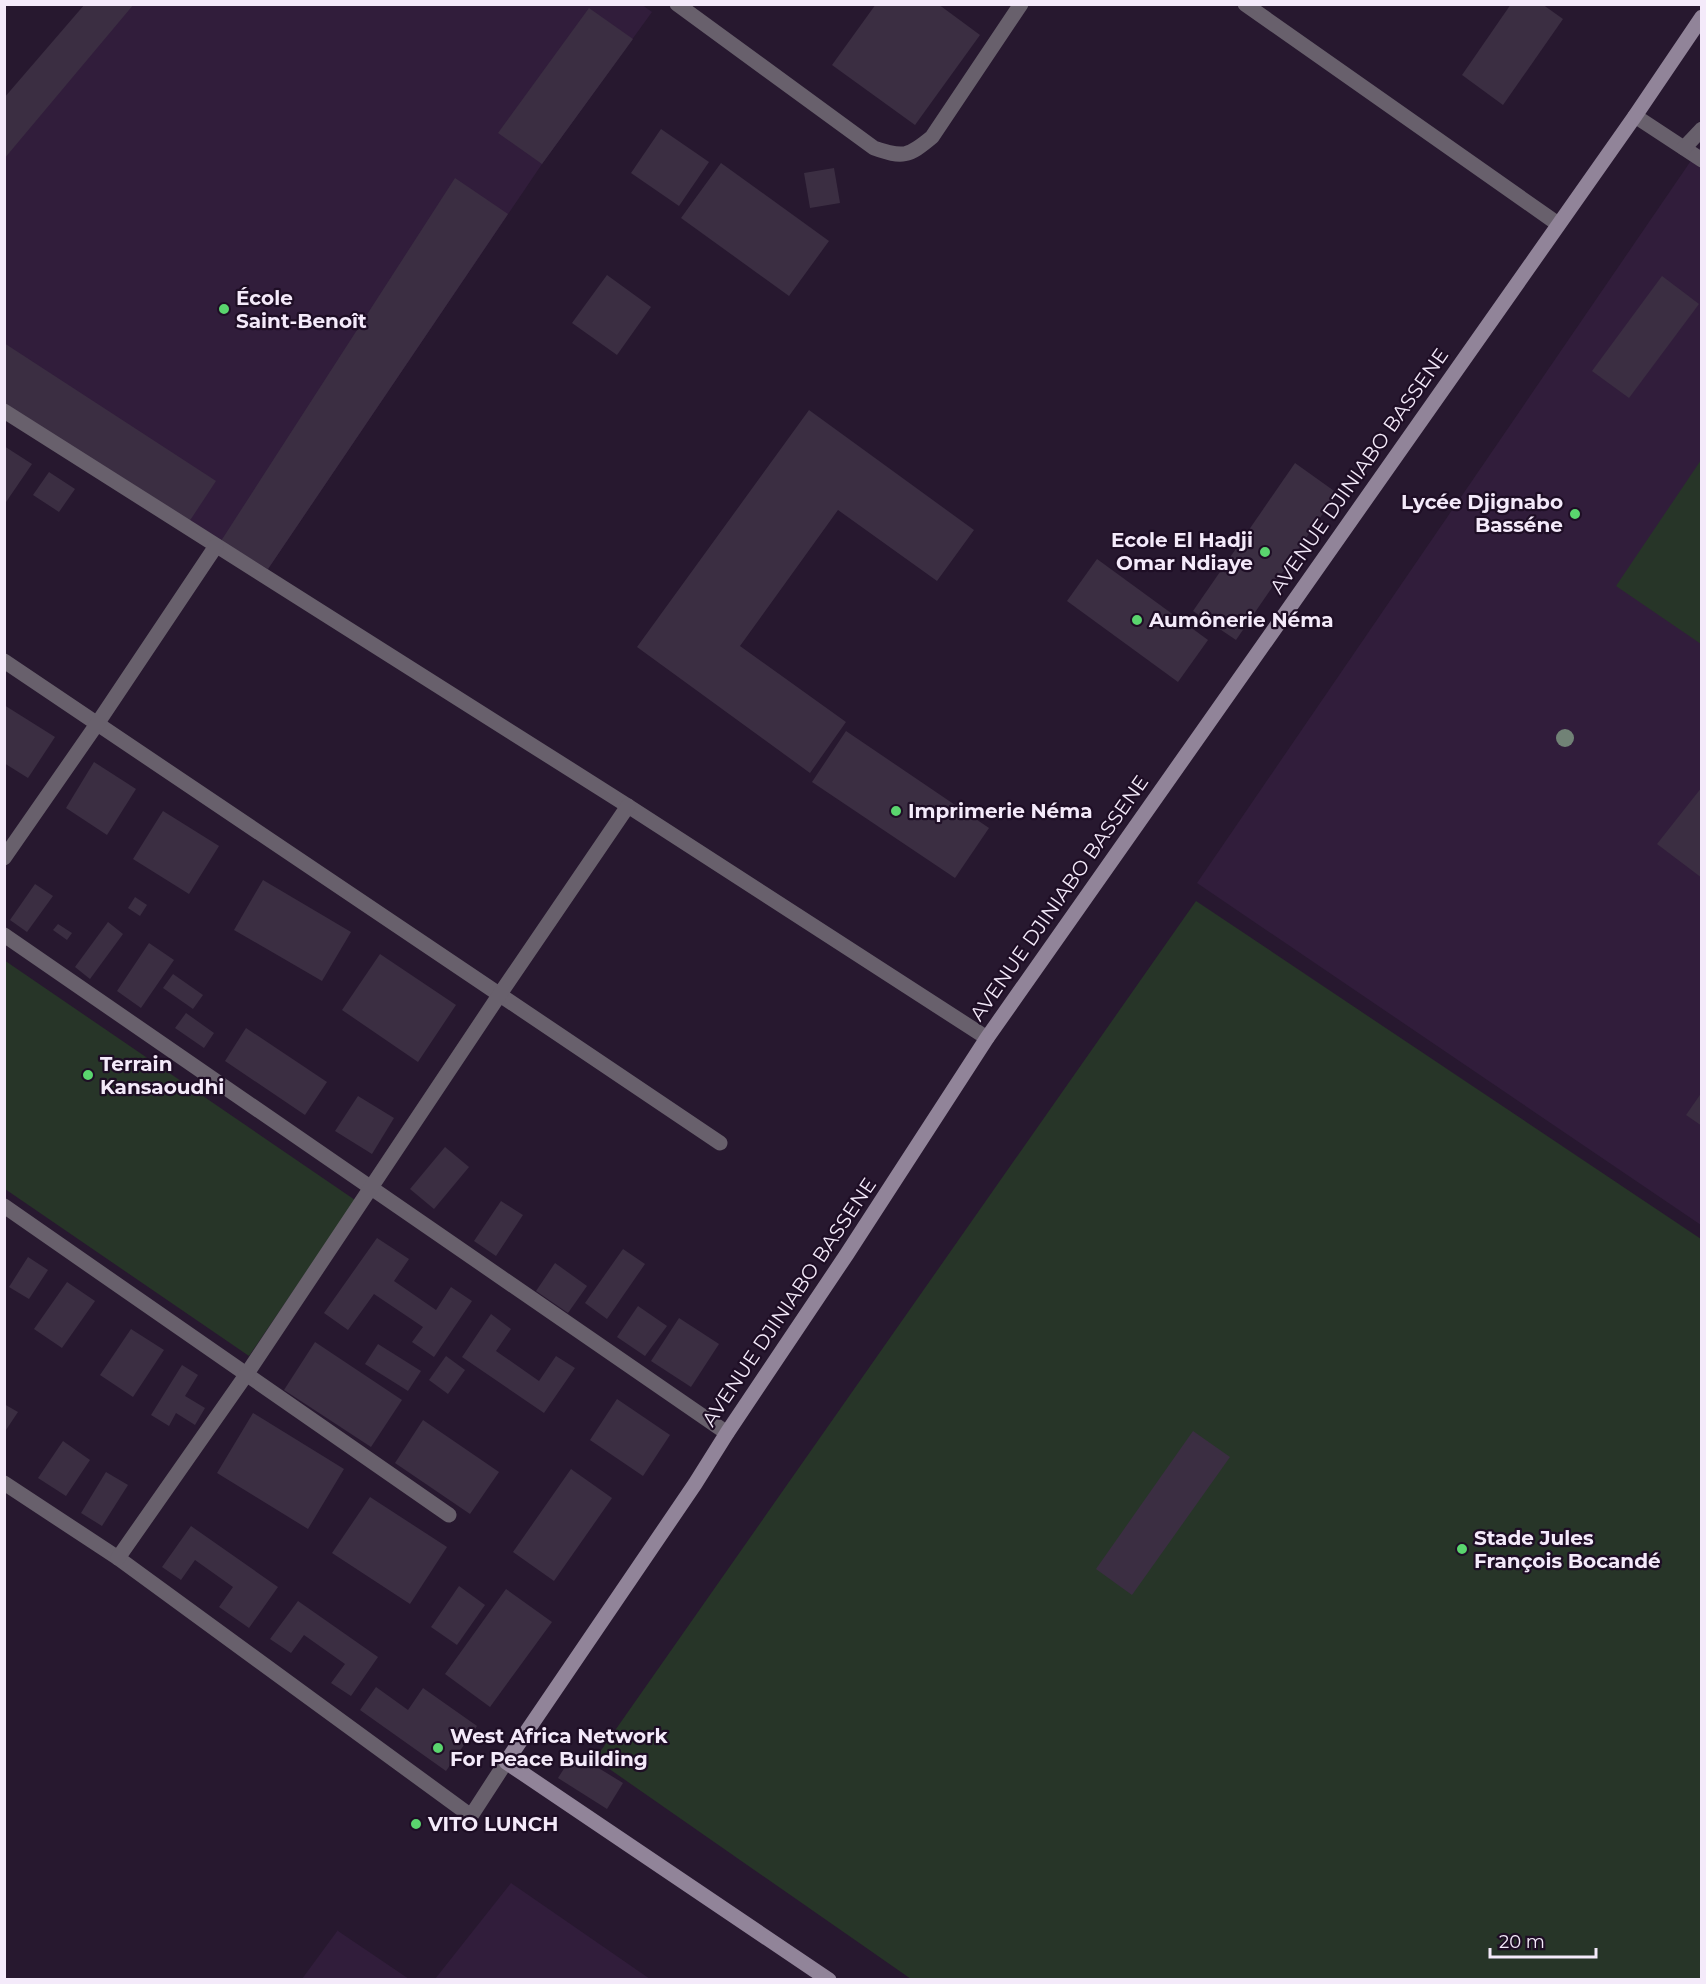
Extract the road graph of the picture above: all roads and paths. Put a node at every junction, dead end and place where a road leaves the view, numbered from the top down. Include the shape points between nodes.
1 (677, 4) edge
2 (1021, 4) edge
3 (1245, 4) edge
4 (1701, 17) edge
5 (1635, 116) junction
6 (1701, 129) edge
7 (1684, 148) junction
8 (1701, 160) edge
9 (1558, 224) junction
10 (4, 411) edge
11 (216, 546) junction
12 (4, 661) edge
13 (97, 724) junction
14 (628, 806) junction
15 (4, 858) edge
16 (4, 935) edge
17 (500, 994) junction
18 (987, 1038) junction
19 (720, 1143) dead end
20 (371, 1186) junction
21 (4, 1206) edge
22 (246, 1375) junction
23 (727, 1433) junction
24 (4, 1484) edge
25 (449, 1515) dead end
26 (118, 1558) junction
27 (506, 1762) junction
28 (829, 1980) edge

1 - 2 street via 874,148 897,156 916,151 932,137
3 - 9 street
4 - 5 main road, AVENUE DJINIABO BASSENE
5 - 7 street
5 - 9 main road, AVENUE DJINIABO BASSENE
6 - 7 street
7 - 8 street
9 - 18 main road, AVENUE DJINIABO BASSENE
10 - 11 street
11 - 13 street
11 - 14 street
12 - 13 street
13 - 15 street
13 - 17 street
14 - 17 street
14 - 18 street
16 - 20 street
17 - 19 street
17 - 20 street
18 - 23 main road, AVENUE DJINIABO BASSENE
20 - 22 street
20 - 23 street
21 - 22 street
22 - 25 street
22 - 26 street
23 - 27 main road, AVENUE DJINIABO BASSENE
24 - 26 street
26 - 27 street, AVENUE DJINIABO BASSENE via 471,1816
27 - 28 main road

